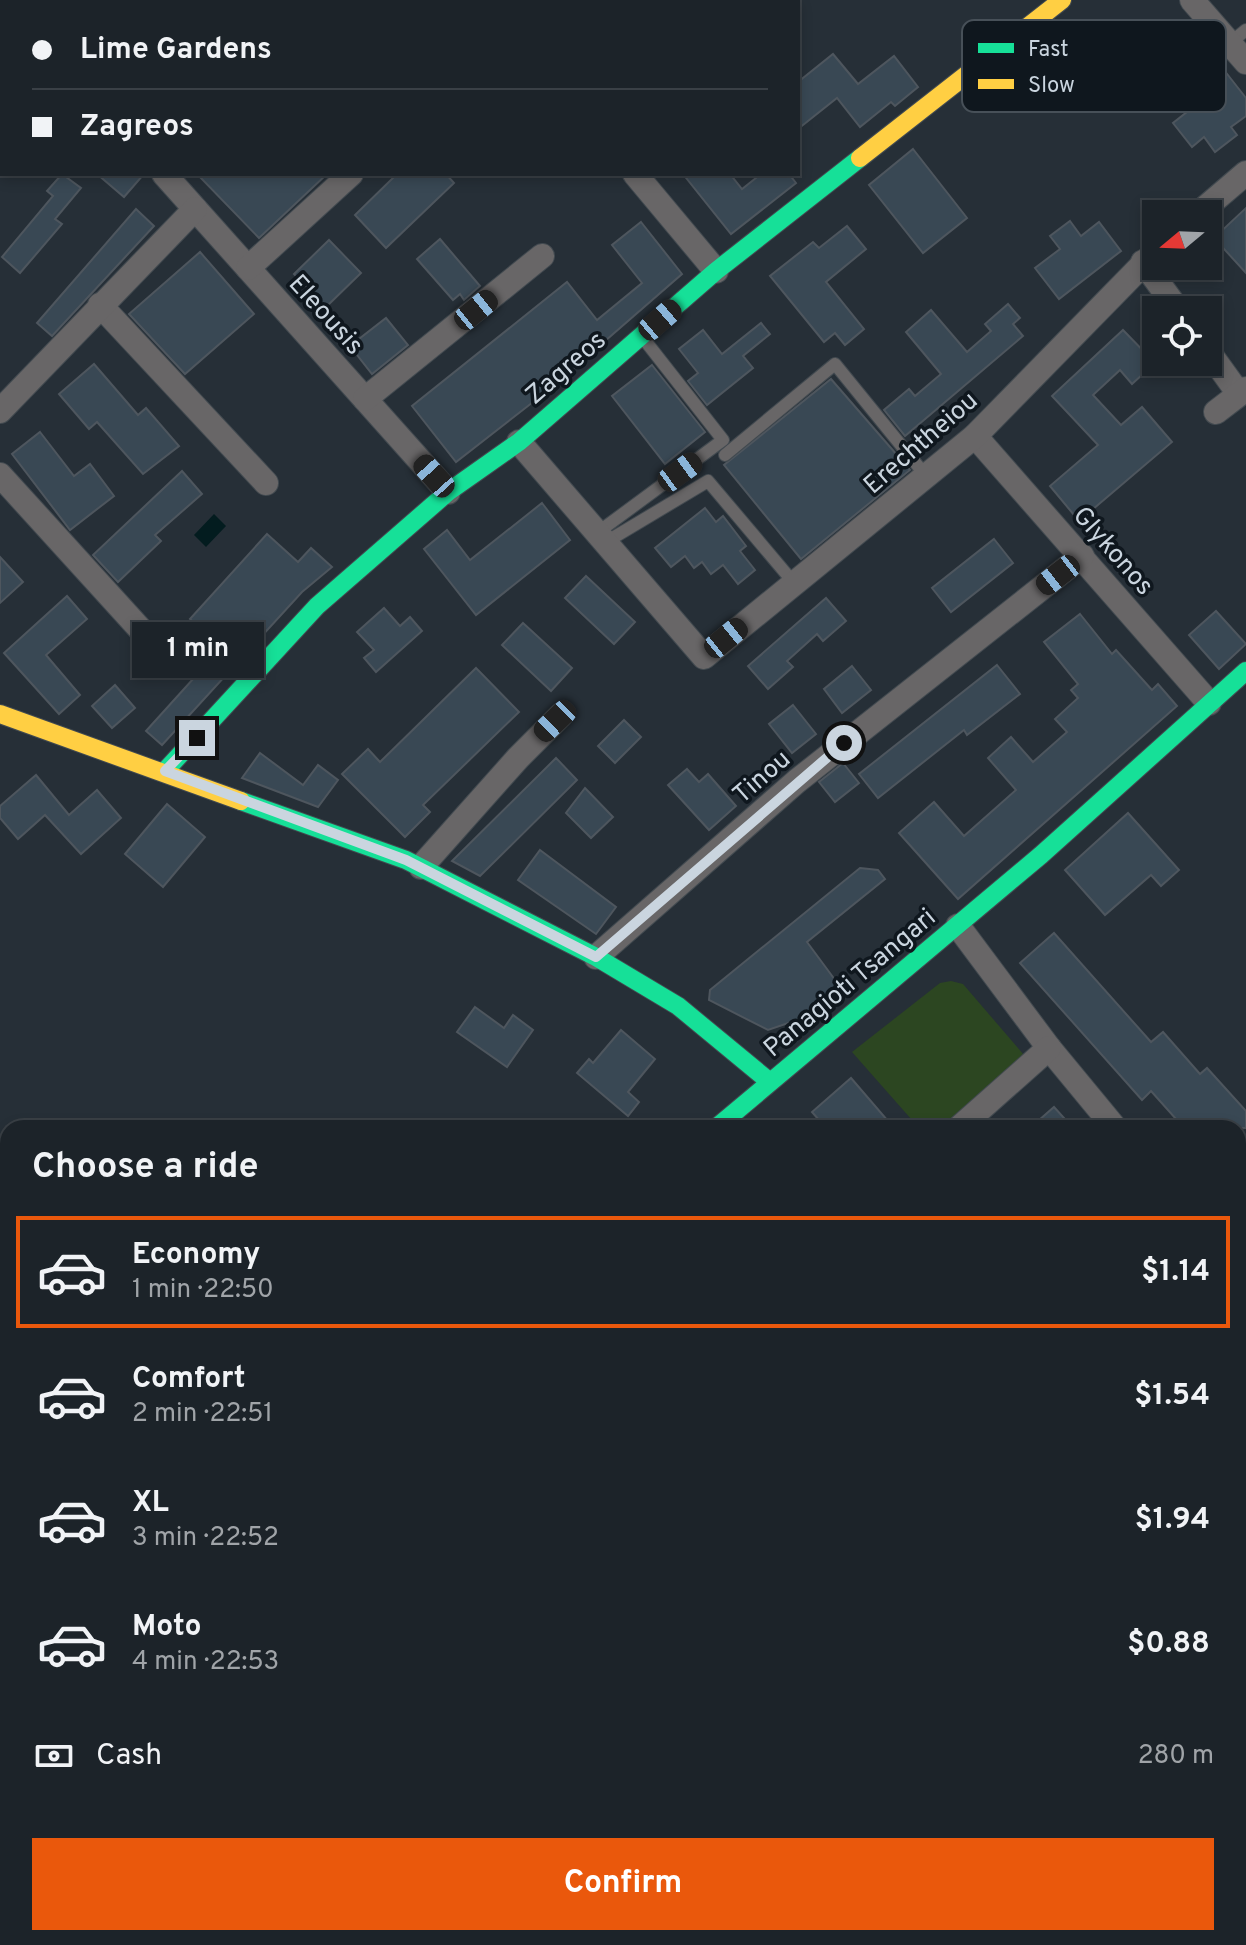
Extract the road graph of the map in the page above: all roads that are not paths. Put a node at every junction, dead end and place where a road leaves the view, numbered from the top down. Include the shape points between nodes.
1 (1062, 0) edge
2 (1192, 0) edge
3 (1036, 20) edge
4 (1218, 20) edge
5 (1238, 36) edge
6 (1246, 62) edge
7 (962, 78) edge
8 (1246, 173) edge
9 (166, 176) edge
10 (349, 176) edge
11 (637, 176) edge
12 (1214, 200) edge
13 (195, 209) junction
14 (542, 256) dead end
15 (1142, 264) edge
16 (248, 268) junction
17 (716, 271) junction
18 (100, 305) junction
19 (641, 336) junction
20 (1222, 367) edge
21 (1243, 392) edge
22 (365, 399) junction
23 (0, 411) edge
24 (1216, 412) dead end
25 (975, 436) junction
26 (519, 442) junction
27 (725, 455) dead end
28 (0, 475) edge
29 (926, 476) junction
30 (266, 483) dead end
31 (448, 492) junction
32 (601, 538) junction
33 (1082, 556) junction
34 (794, 583) junction
35 (150, 640) dead end
36 (1246, 671) edge
37 (1209, 703) junction
38 (0, 714) edge
39 (561, 715) dead end
40 (165, 771) junction
41 (421, 867) junction
42 (958, 926) junction
43 (596, 957) junction
44 (1049, 1048) junction
45 (770, 1082) junction
46 (725, 1120) edge
47 (968, 1120) edge
48 (1108, 1120) edge

1 - 3 street, Zagreos
2 - 4 street
5 - 6 street
7 - 17 street, Zagreos
8 - 12 street
9 - 13 street, Eleousis
10 - 16 street
11 - 17 street
13 - 16 street, Eleousis
13 - 18 street
14 - 22 street
15 - 25 street, Erechtheiou
16 - 22 street, Eleousis
17 - 19 street, Zagreos
18 - 23 street
18 - 30 street
19 - 26 street, Zagreos
19 - 32 lane via 723,440
20 - 21 street
21 - 24 street
22 - 31 street, Eleousis
25 - 29 street, Erechtheiou
25 - 33 street, Glykonos
26 - 31 street, Zagreos
26 - 32 street
27 - 29 lane via 835,364
28 - 35 street
29 - 34 street, Erechtheiou
31 - 40 street, Zagreos via 317,606
32 - 34 lane via 708,481
32 - 34 street, Erechtheiou via 704,657
33 - 37 street, Glykonos
33 - 43 street, Tinou via 797,781
36 - 37 street, Panagioti Tsangari
37 - 42 street, Panagioti Tsangari
38 - 40 street, Panagioti Tsangari
39 - 41 street
40 - 41 street, Panagioti Tsangari
41 - 43 street, Panagioti Tsangari
42 - 44 street
42 - 45 street, Panagioti Tsangari
43 - 45 street, Panagioti Tsangari via 678,1006
44 - 47 street
44 - 48 street
45 - 46 street

